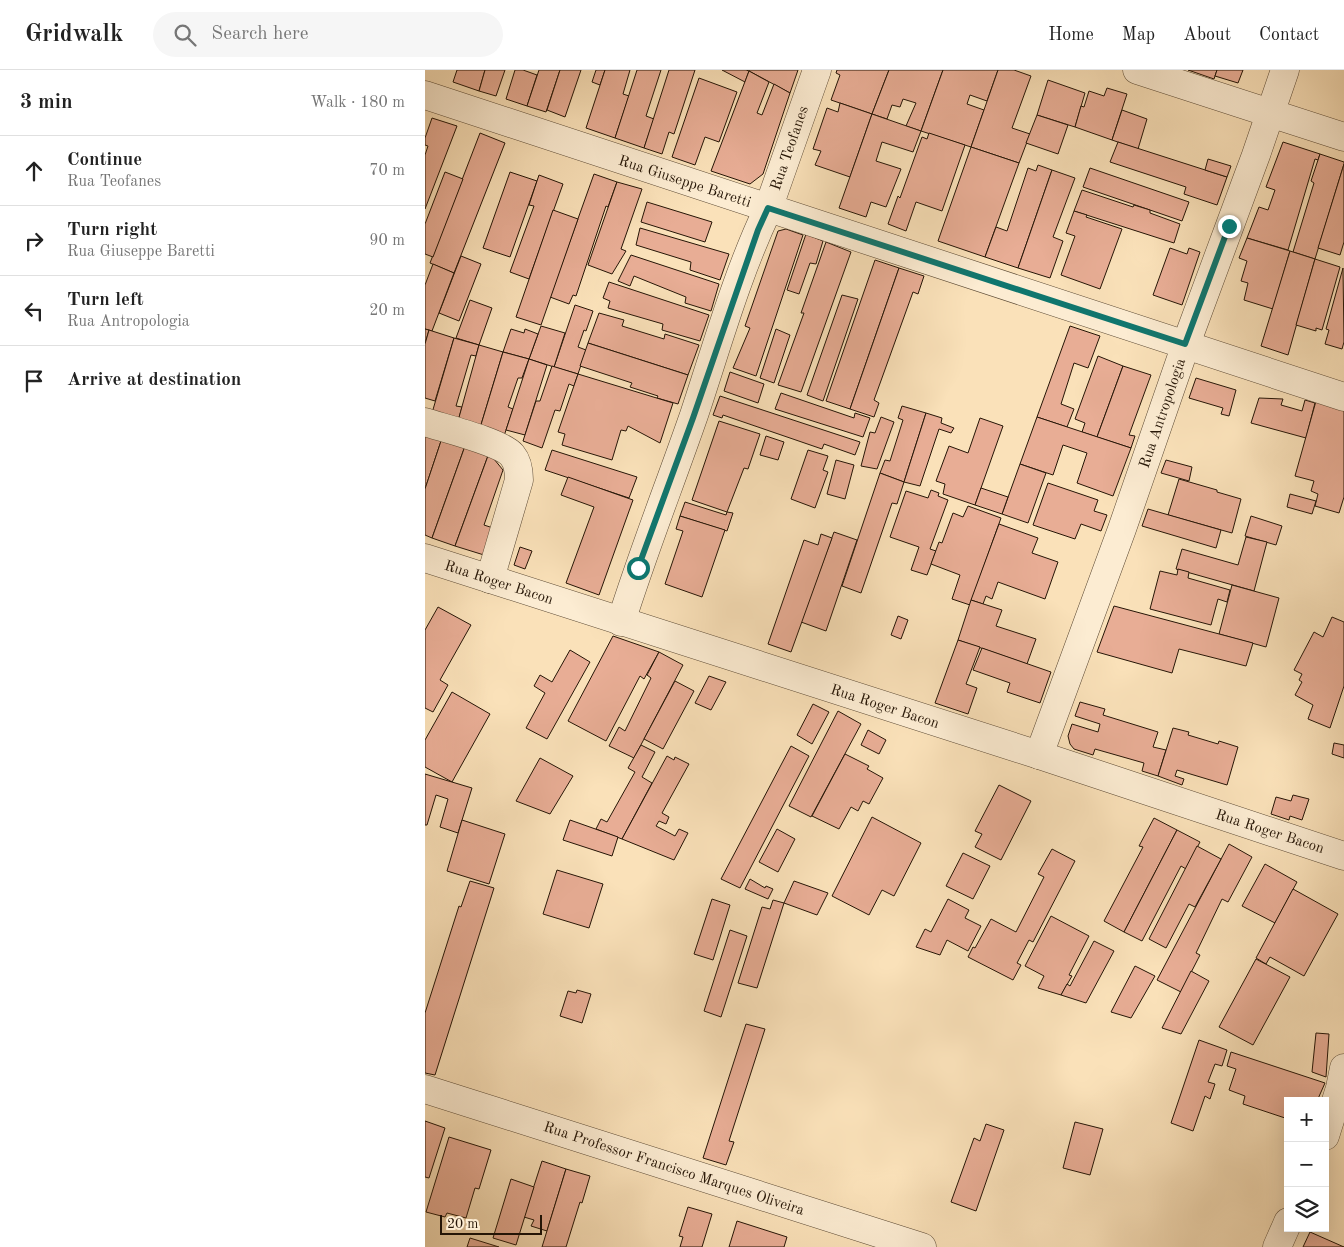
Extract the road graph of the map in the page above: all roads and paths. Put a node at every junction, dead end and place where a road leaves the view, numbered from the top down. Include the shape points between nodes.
1 (817, 70) edge
2 (1137, 70) edge
3 (1285, 70) edge
4 (425, 95) edge
5 (1270, 113) junction
6 (1344, 137) edge
7 (768, 208) junction
8 (1185, 344) junction
9 (1344, 396) edge
10 (425, 422) edge
11 (425, 558) edge
12 (491, 579) junction
13 (621, 622) junction
14 (1039, 755) junction
15 (1344, 856) edge
16 (1344, 1068) edge
17 (425, 1089) edge
18 (1329, 1123) edge
19 (1284, 1231) edge
20 (922, 1247) edge
21 (1277, 1247) edge

1 - 7 street, Rua Teofanes
2 - 5 street
3 - 5 street, Rua Antropologia
4 - 7 street, Rua Giuseppe Baretti
5 - 6 street
5 - 8 street, Rua Antropologia
7 - 8 street, Rua Giuseppe Baretti
7 - 13 street, Rua Teofanes via 741,275
8 - 9 street, Rua Giuseppe Baretti
8 - 14 street, Rua Antropologia via 1122,530
10 - 12 street via 497,445 511,454 519,468 519,480
11 - 12 street, Rua Roger Bacon
12 - 13 street, Rua Roger Bacon
13 - 14 street, Rua Roger Bacon
14 - 15 street, Rua Roger Bacon
16 - 18 street
17 - 20 street, Rua Professor Francisco Marques Oliveira
19 - 21 street

